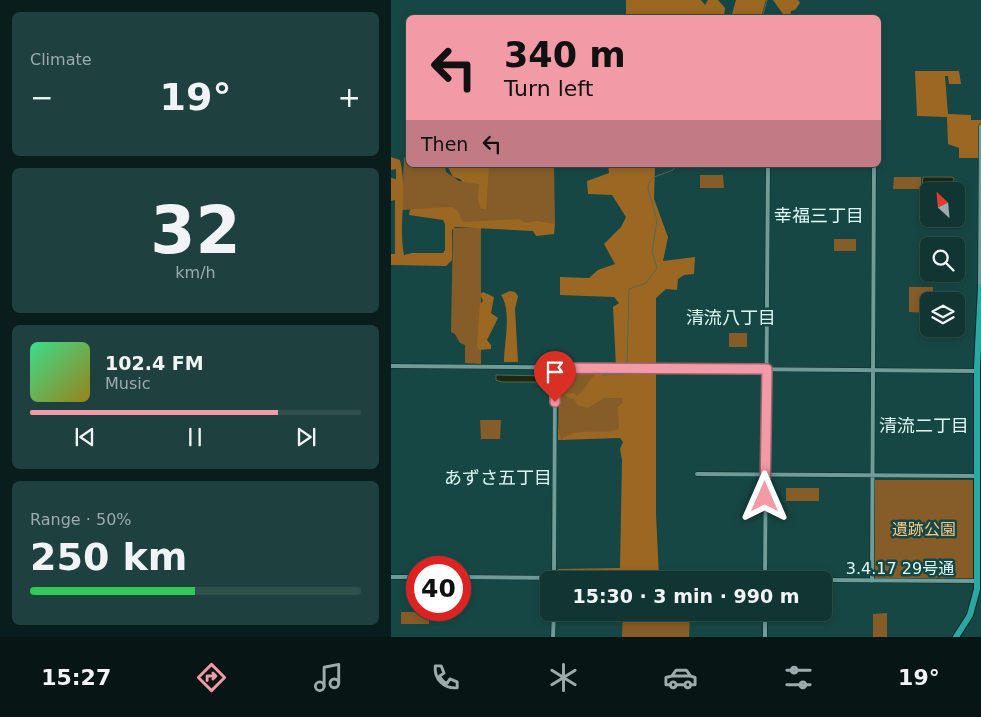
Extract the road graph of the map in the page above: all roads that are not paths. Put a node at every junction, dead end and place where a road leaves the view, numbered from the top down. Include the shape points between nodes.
1 (981, 126) edge
2 (768, 167) edge
3 (874, 167) edge
4 (980, 287) edge
5 (391, 366) edge
6 (555, 368) junction
7 (767, 369) junction
8 (873, 369) junction
9 (977, 371) junction
10 (697, 474) dead end
11 (765, 474) junction
12 (873, 475) junction
13 (977, 476) junction
14 (554, 571) edge
15 (765, 571) edge
16 (391, 577) edge
17 (406, 577) edge
18 (471, 577) edge
19 (540, 579) edge
20 (832, 580) edge
21 (872, 580) junction
22 (977, 582) junction
23 (554, 621) edge
24 (765, 621) edge
25 (553, 637) edge
26 (765, 637) edge
27 (956, 637) edge

1 - 4 street
2 - 7 street
3 - 8 street
4 - 9 highway
5 - 6 street
6 - 7 street
6 - 14 street
7 - 8 street
7 - 11 street
8 - 9 street
8 - 12 street
9 - 13 highway
10 - 11 street
11 - 12 street
11 - 15 street
12 - 13 street
12 - 21 street
13 - 22 highway
16 - 17 street
18 - 19 street
20 - 21 street, 3.4.17 29号通
21 - 22 street, 3.4.17 29号通
22 - 27 highway via 973,607
23 - 25 street
24 - 26 street

